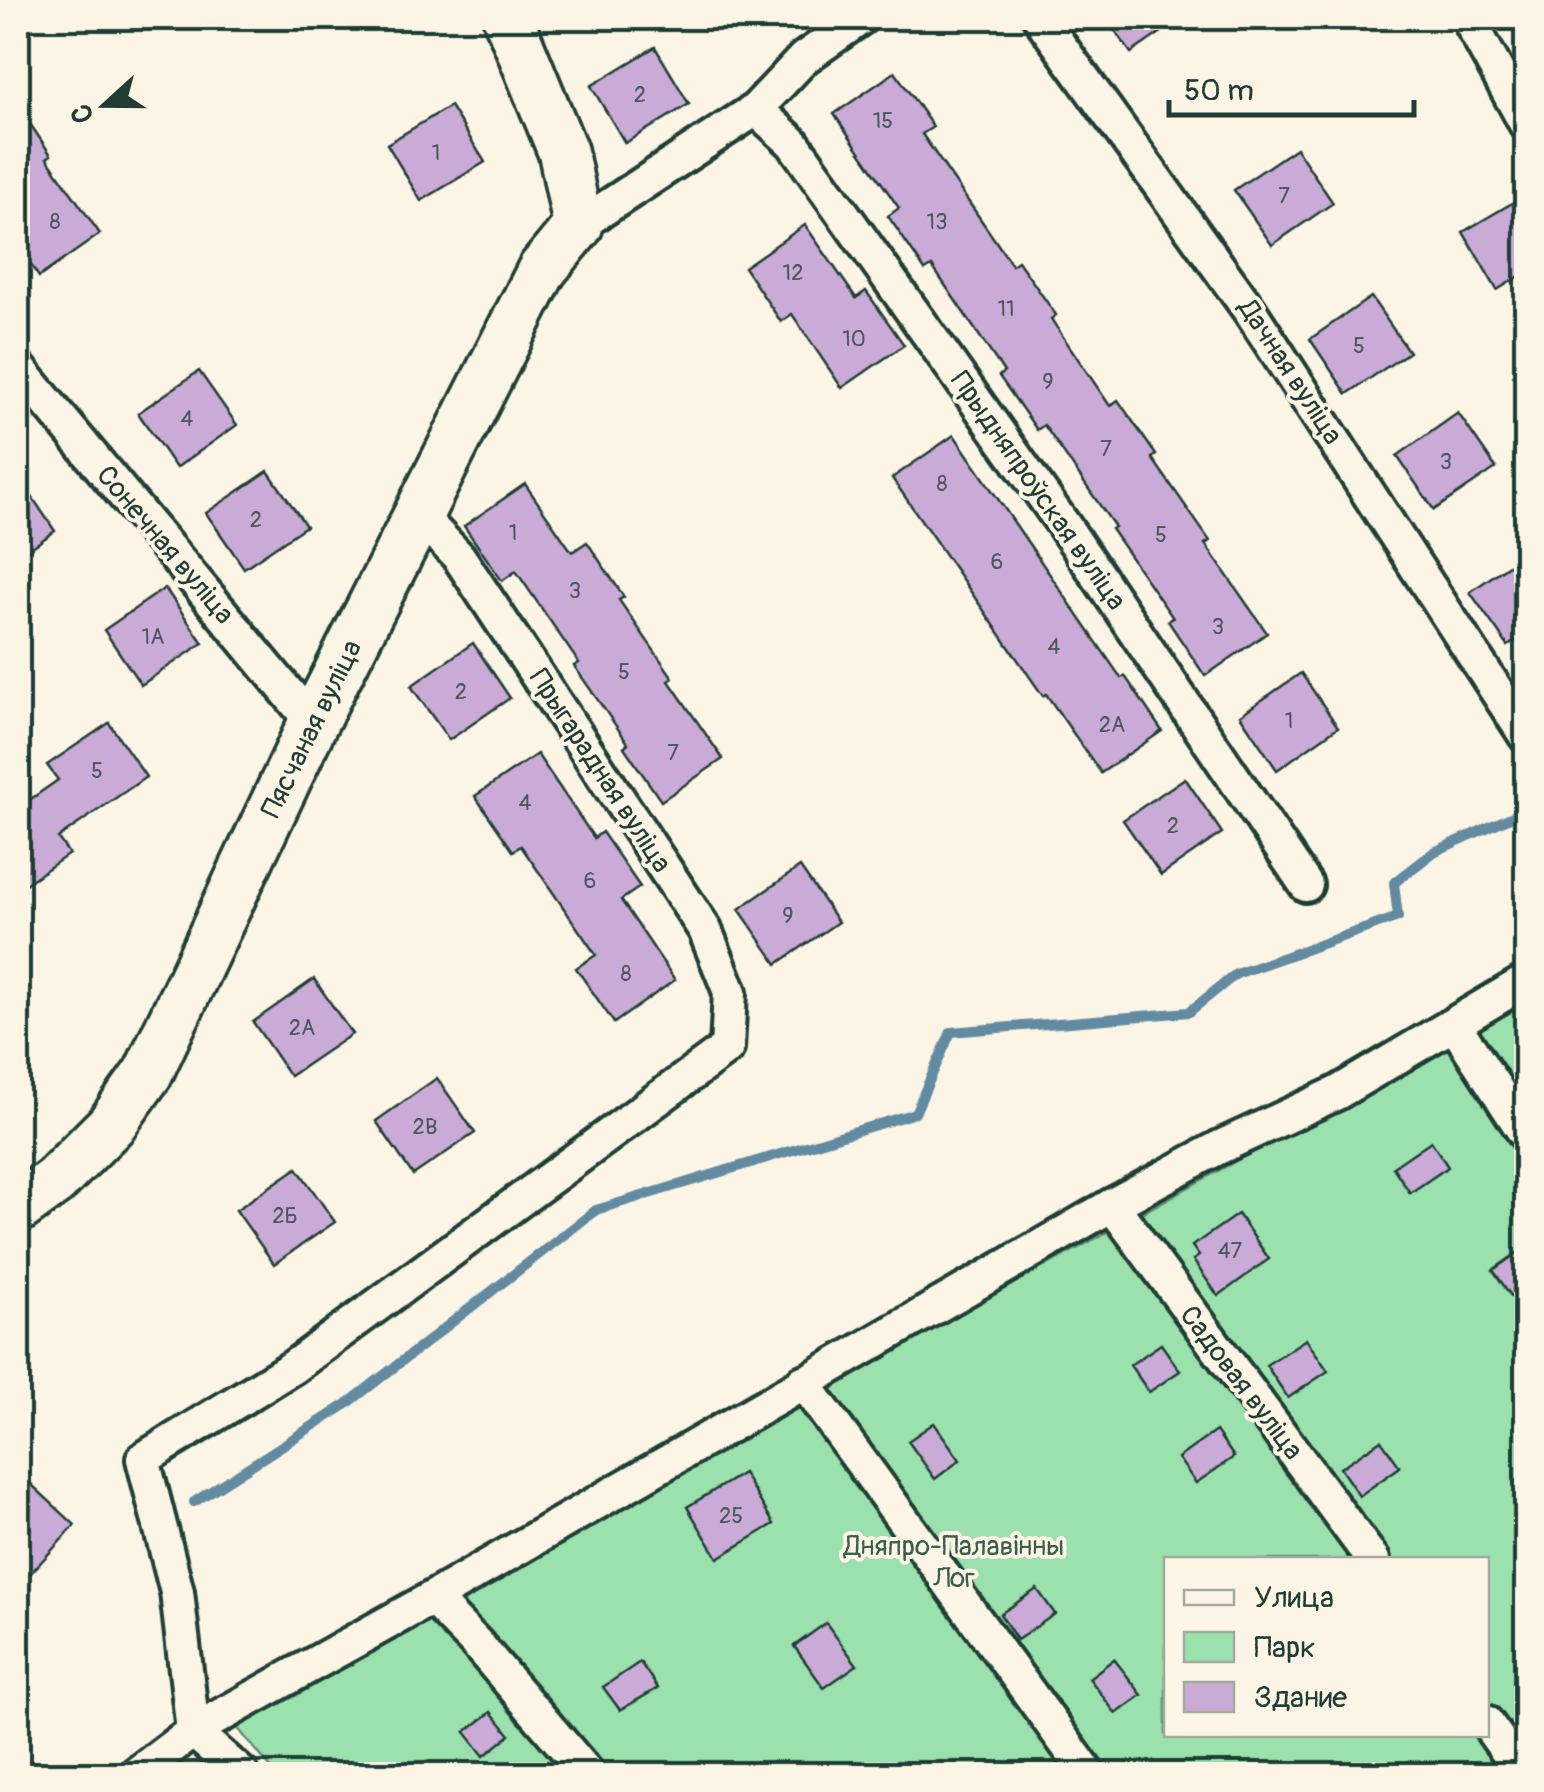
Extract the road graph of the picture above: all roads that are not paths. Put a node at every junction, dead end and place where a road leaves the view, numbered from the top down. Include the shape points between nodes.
1 (508, 18) edge
2 (861, 18) edge
3 (1040, 18) edge
4 (1468, 18) edge
5 (756, 109) junction
6 (1526, 124) edge
7 (578, 226) junction
8 (18, 367) edge
9 (419, 515) junction
10 (313, 723) junction
11 (1526, 736) edge
12 (1306, 885) dead end
13 (1526, 981) edge
14 (1454, 1024) junction
15 (1526, 1134) edge
16 (1112, 1205) junction
17 (18, 1208) edge
18 (803, 1382) junction
19 (1370, 1557) edge
20 (432, 1598) junction
21 (1489, 1726) edge
22 (193, 1731) junction
23 (136, 1774) edge
24 (242, 1774) edge
25 (588, 1774) edge
26 (1088, 1774) edge
27 (1523, 1774) edge

1 - 7 street via 563,152
2 - 5 street via 804,58
3 - 11 street, Дачная вуліца via 1250,311
4 - 6 street
5 - 7 street
5 - 12 street, Прыдняпроўская вуліца via 793,143
7 - 9 street, Пясчаная вуліца via 542,270
8 - 10 street, Сонечная вуліца
9 - 10 street, Пясчаная вуліца
9 - 22 street, Прыгарадная вуліца via 458,556 705,930 730,992 728,1048 293,1366 142,1459 177,1592
10 - 17 street, Пясчаная вуліца via 148,1073 111,1125
13 - 14 street
14 - 15 street
14 - 16 street via 1337,1093
16 - 18 street
16 - 19 street, Садовая вуліца
18 - 20 street
18 - 26 street
20 - 22 street
20 - 25 street
21 - 27 street
22 - 23 street
22 - 24 street

